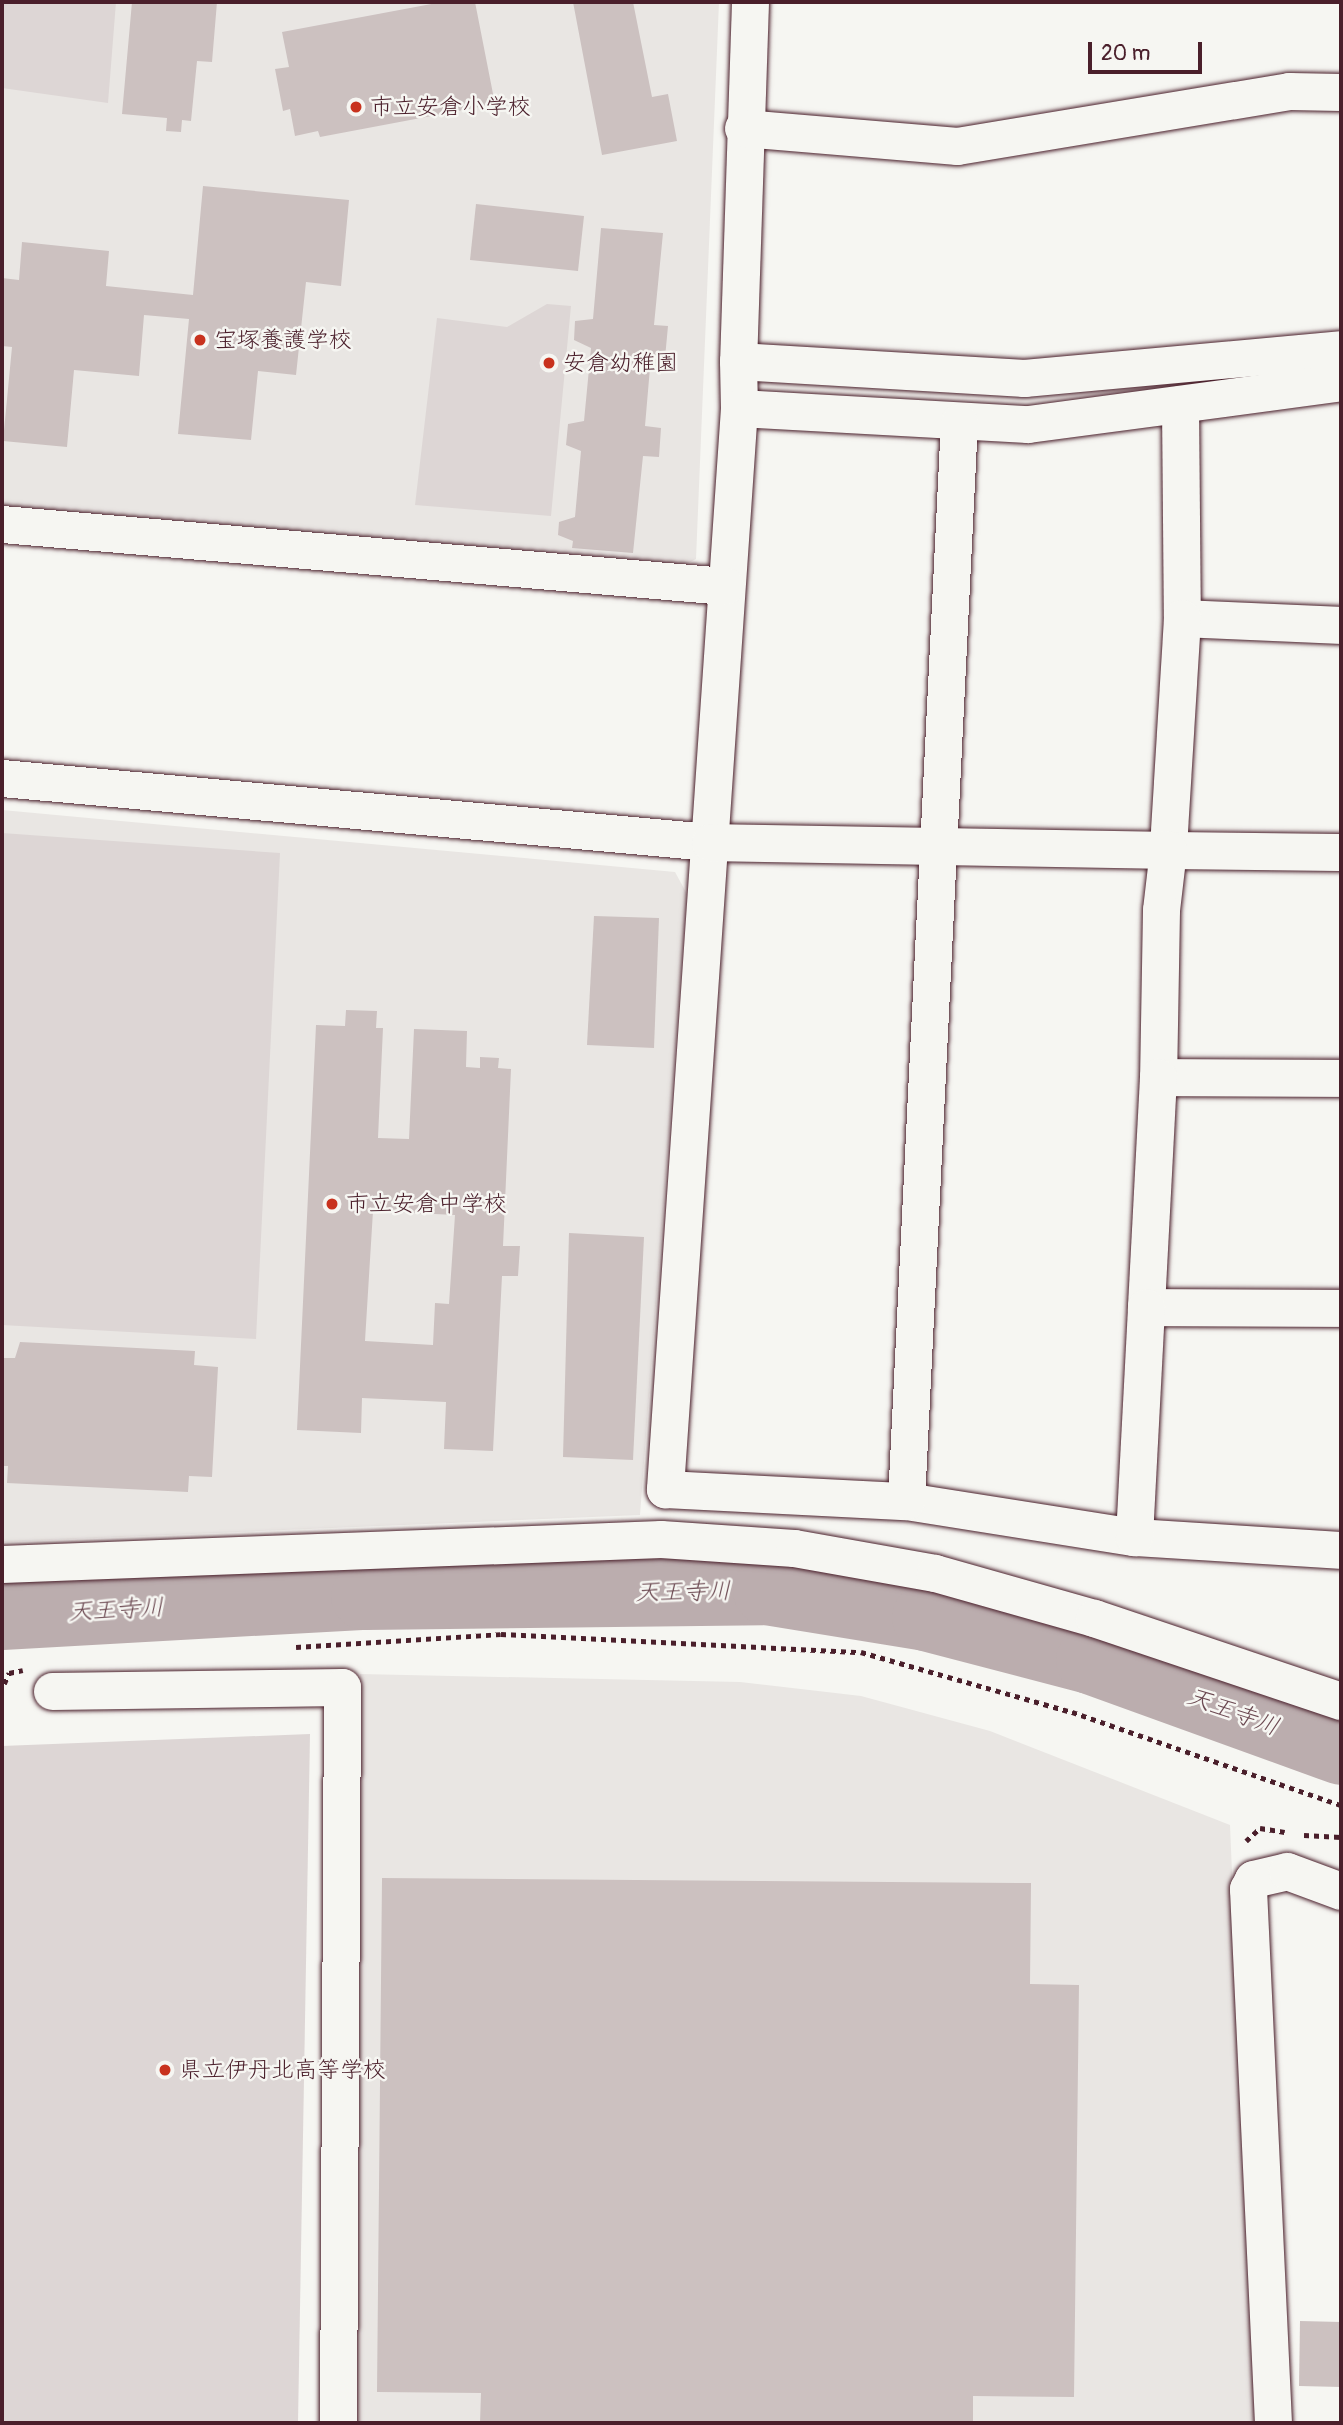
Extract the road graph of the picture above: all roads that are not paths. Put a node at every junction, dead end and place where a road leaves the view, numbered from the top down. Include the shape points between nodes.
1 (750, 2) edge
2 (1341, 92) edge
3 (743, 128) junction
4 (1341, 349) edge
5 (738, 361) junction
6 (1341, 382) edge
7 (1180, 404) junction
8 (739, 408) junction
9 (959, 422) junction
10 (2, 524) edge
11 (725, 586) junction
12 (1182, 618) junction
13 (1341, 625) edge
14 (2, 778) edge
15 (710, 842) junction
16 (938, 846) junction
17 (1168, 850) junction
18 (1341, 852) edge
19 (1158, 1077) junction
20 (1341, 1078) edge
21 (1146, 1307) junction
22 (1341, 1308) edge
23 (906, 1502) junction
24 (1135, 1537) junction
25 (1341, 1550) edge
26 (2, 1564) edge
27 (44, 1679) road end
28 (1341, 1701) edge
29 (1341, 1891) edge
30 (338, 2423) edge
31 (1273, 2423) edge

1 - 3 street
2 - 3 street via 1289,91 957,146
3 - 5 street
4 - 5 street via 1024,378
5 - 8 street
6 - 7 street
7 - 9 street via 1028,424
7 - 12 street
8 - 9 street
8 - 11 street
9 - 16 street
10 - 11 street
11 - 15 street
12 - 13 street
12 - 17 street
14 - 15 street
15 - 16 street
15 - 23 street via 665,1489
16 - 17 street
16 - 23 street
17 - 18 street
17 - 19 street via 1161,910
19 - 20 street
19 - 21 street
21 - 22 street
21 - 24 street
23 - 24 street
24 - 25 street
26 - 28 street via 661,1539 794,1548 948,1577 1094,1618
27 - 30 street via 342,1687
29 - 31 street via 1287,1871 1253,1879 1248,1889

